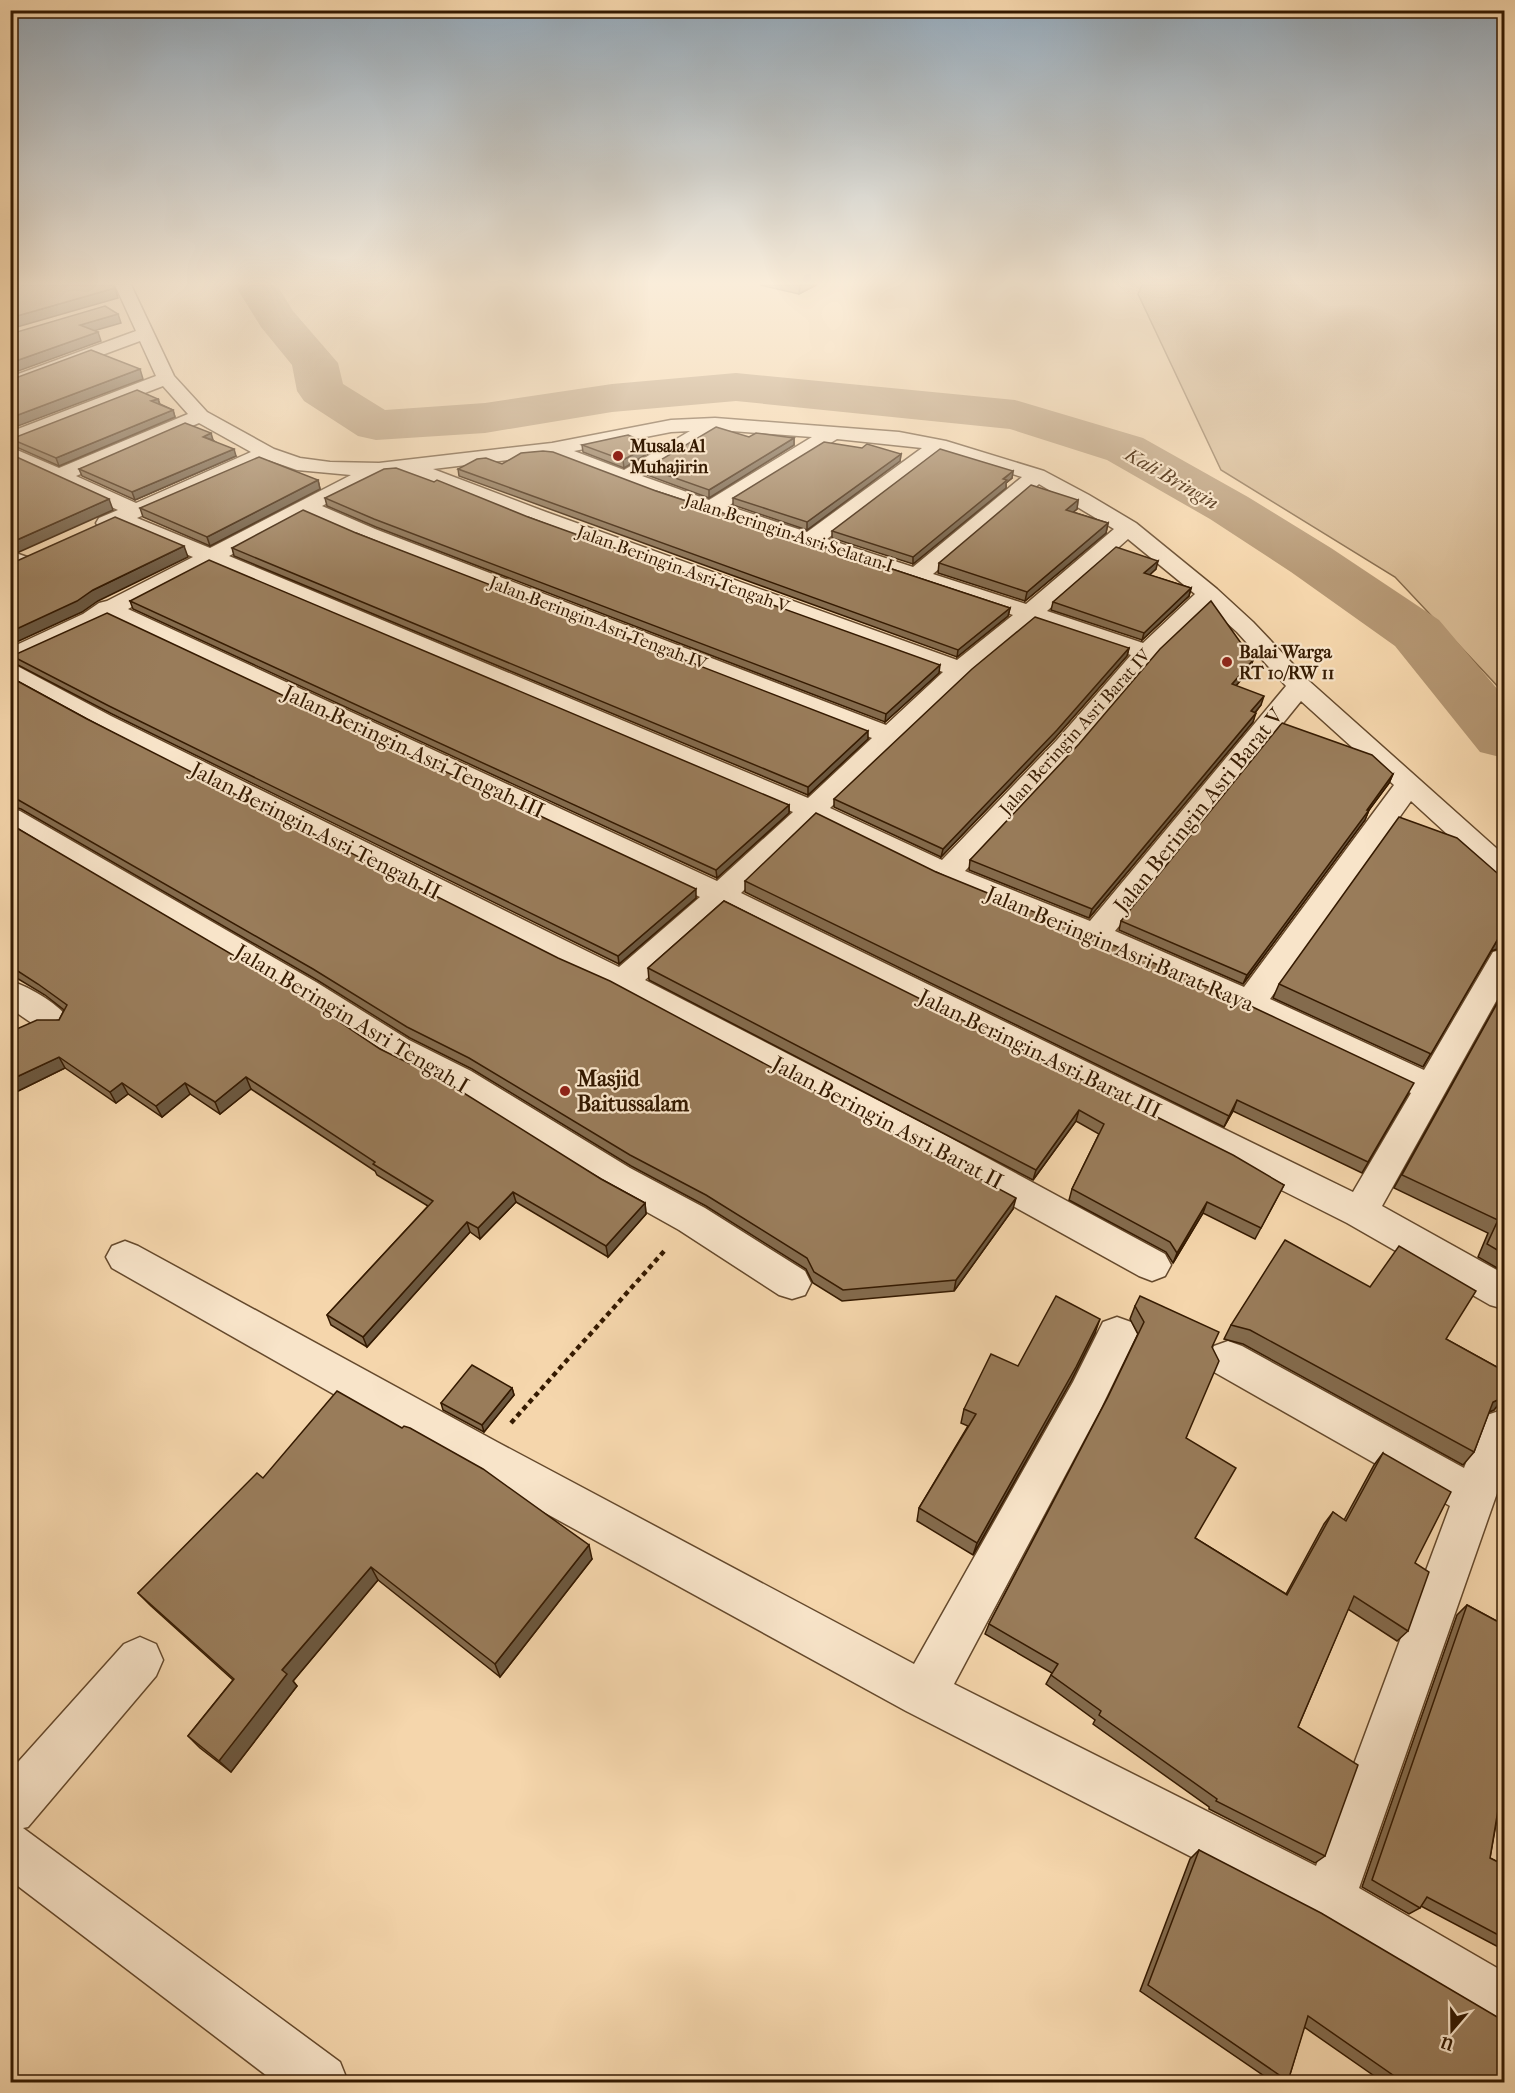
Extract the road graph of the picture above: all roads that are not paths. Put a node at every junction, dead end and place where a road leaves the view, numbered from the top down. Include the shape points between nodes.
1 (154, 383) edge
2 (170, 383) edge
3 (200, 416) junction
4 (715, 424) junction
5 (834, 433) junction
6 (10, 440) edge
7 (939, 445) junction
8 (552, 450) junction
9 (10, 453) edge
10 (267, 453) junction
11 (407, 466) junction
12 (379, 469) junction
13 (60, 475) junction
14 (1037, 475) junction
15 (625, 478) junction
16 (712, 507) junction
17 (307, 508) junction
18 (128, 514) junction
19 (1128, 528) junction
20 (92, 529) edge
21 (811, 540) junction
22 (211, 555) junction
23 (916, 576) junction
24 (1209, 594) junction
25 (107, 608) junction
26 (1027, 613) junction
27 (1147, 652) junction
28 (10, 657) edge
29 (960, 670) junction
30 (10, 672) edge
31 (1300, 686) junction
32 (890, 736) junction
33 (1408, 784) junction
34 (810, 809) junction
35 (10, 817) edge
36 (1504, 870) edge
37 (946, 874) junction
38 (720, 895) junction
39 (1095, 935) junction
40 (1504, 960) edge
41 (623, 982) junction
42 (10, 992) edge
43 (1250, 1003) junction
44 (54, 1021) edge
45 (1430, 1086) junction
46 (1360, 1212) junction
47 (125, 1257) dead end
48 (1152, 1265) dead end
49 (792, 1283) dead end
50 (1504, 1293) edge
51 (1117, 1334) dead end
52 (1228, 1359) dead end
53 (1499, 1430) dead end
54 (1475, 1497) junction
55 (140, 1660) dead end
56 (923, 1694) junction
57 (10, 1809) edge
58 (10, 1848) edge
59 (1329, 1900) junction
60 (1504, 2002) edge
61 (320, 2082) edge

1 - 6 street
2 - 3 street
3 - 10 street
3 - 13 street
4 - 5 street
4 - 8 street via 671,426
4 - 15 street
5 - 7 street
5 - 16 street
7 - 14 street
7 - 21 street
8 - 11 street
8 - 15 street, Jalan Beringin Asri Selatan I
9 - 13 street, Jalan Beringin Asri Barat Raya
10 - 12 street via 310,466
10 - 18 street
11 - 12 street
11 - 29 street, Jalan Beringin Asri Tengah V
12 - 17 street
13 - 18 street, Jalan Beringin Asri Barat Raya
14 - 19 street
14 - 23 street
15 - 16 street, Jalan Beringin Asri Selatan I
16 - 21 street, Jalan Beringin Asri Selatan I
17 - 22 street
17 - 32 street, Jalan Beringin Asri Tengah IV
18 - 20 street
18 - 22 street, Jalan Beringin Asri Barat Raya
19 - 24 street
19 - 26 street
21 - 23 street, Jalan Beringin Asri Selatan I
22 - 25 street
22 - 34 street, Jalan Beringin Asri Barat Raya
23 - 26 street, Jalan Beringin Asri Selatan I
24 - 27 street, Jalan Beringin Asri Barat IV
24 - 31 street
25 - 28 street
25 - 38 street, Jalan Beringin Asri Tengah III
26 - 27 street, Jalan Beringin Asri Selatan I
26 - 29 street
27 - 37 street, Jalan Beringin Asri Barat IV via 1066,746
29 - 32 street
30 - 41 street, Jalan Beringin Asri Tengah II
31 - 33 street
31 - 39 street, Jalan Beringin Asri Barat V
32 - 34 street
33 - 36 street
33 - 43 street
34 - 37 street, Jalan Beringin Asri Barat Raya
34 - 38 street
35 - 49 street, Jalan Beringin Asri Tengah I via 305,990 397,1049 459,1080
37 - 39 street, Jalan Beringin Asri Barat Raya
38 - 41 street
38 - 46 street, Jalan Beringin Asri Barat III
39 - 43 street, Jalan Beringin Asri Barat Raya
40 - 45 street
41 - 48 street, Jalan Beringin Asri Barat II
42 - 44 street
43 - 45 street, Jalan Beringin Asri Barat Raya
45 - 46 street
46 - 50 street, Jalan Beringin Asri Barat III
47 - 56 street via 482,1456
51 - 56 street
52 - 54 street
53 - 54 street
54 - 59 street
55 - 57 street
56 - 59 street
58 - 61 street
59 - 60 street

